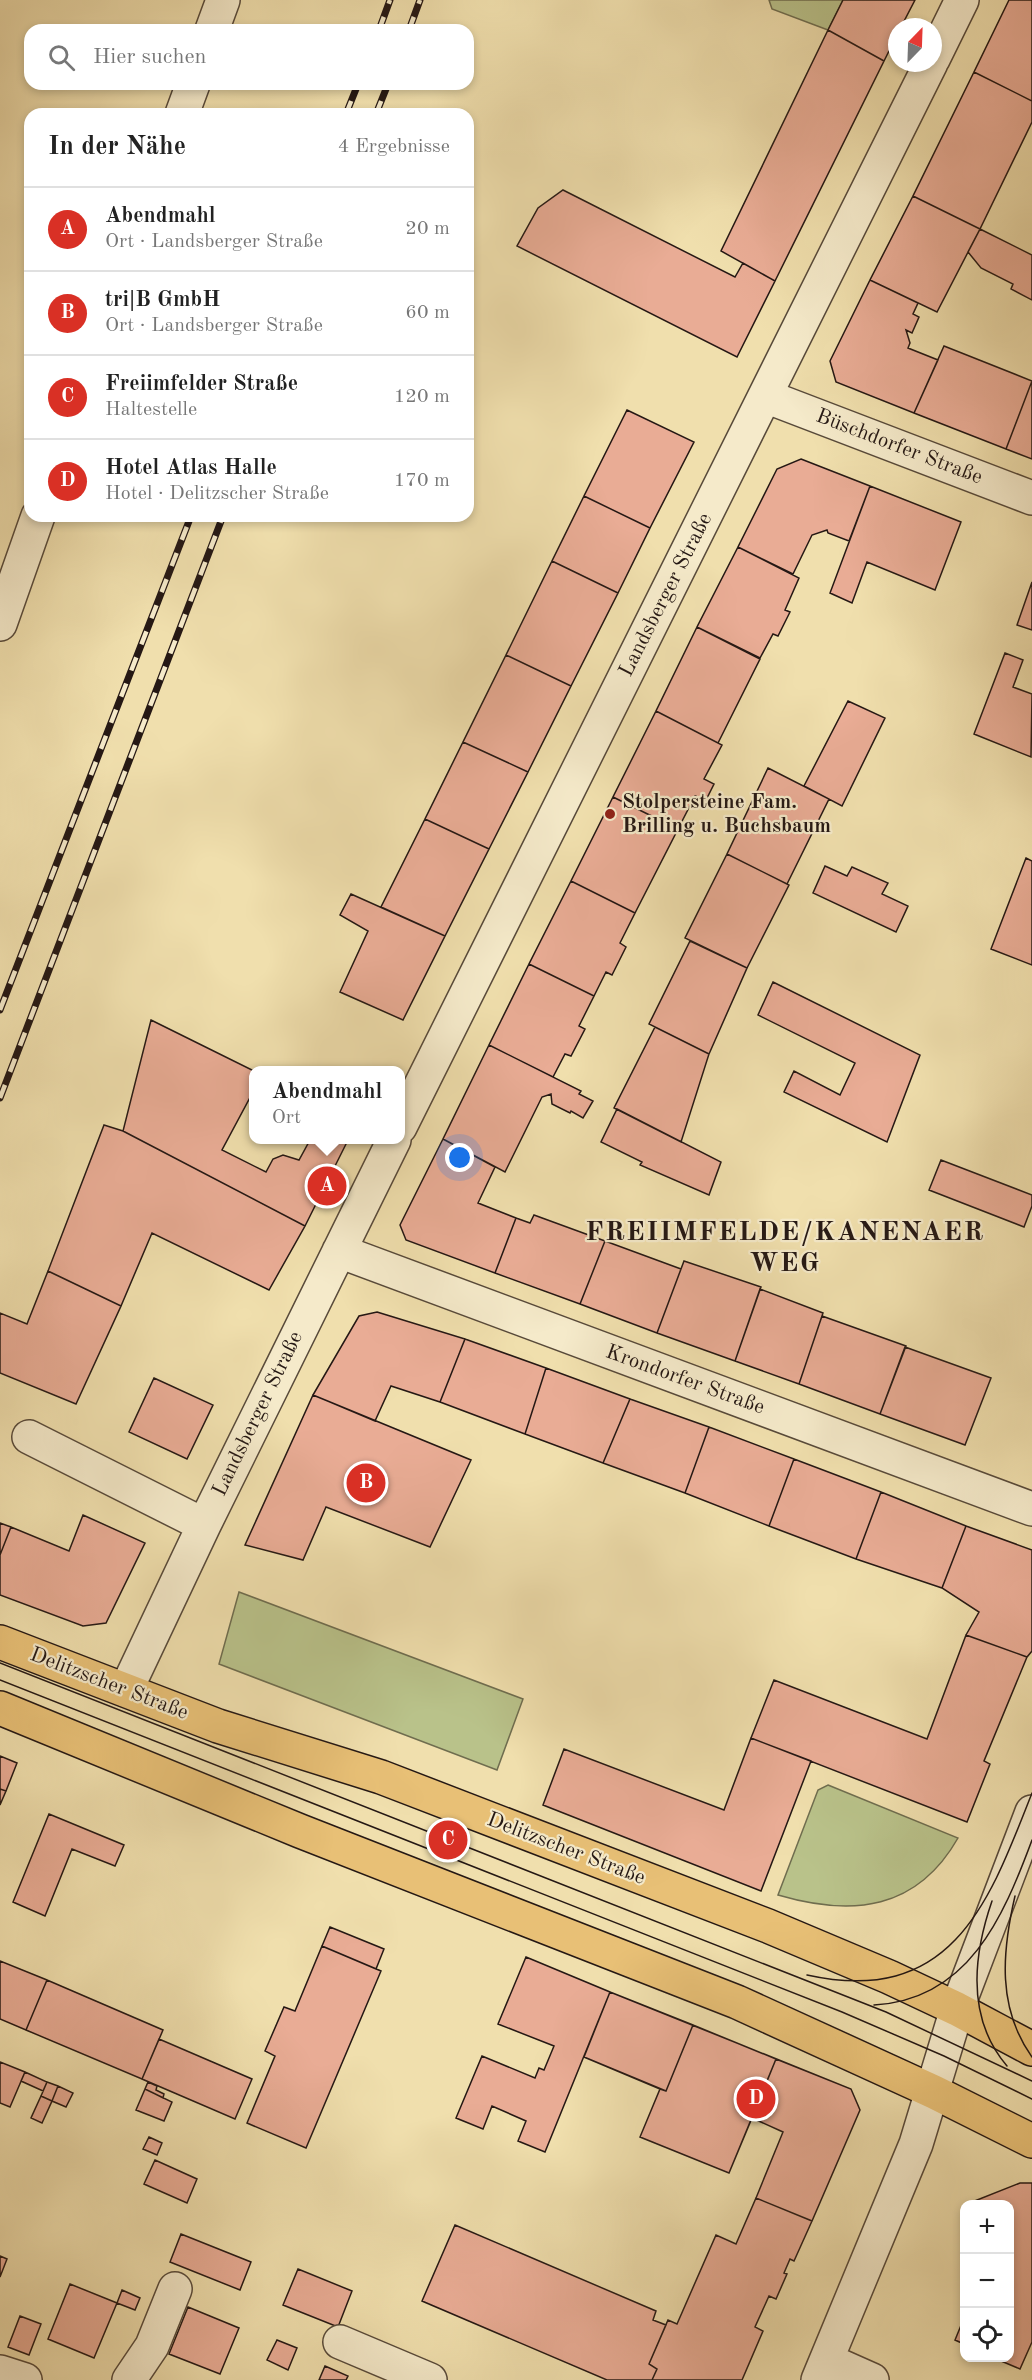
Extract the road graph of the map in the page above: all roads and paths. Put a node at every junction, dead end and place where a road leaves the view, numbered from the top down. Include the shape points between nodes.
1 (223, 0) edge
2 (962, 0) edge
3 (214, 24) edge
4 (942, 40) edge
5 (927, 72) edge
6 (191, 90) edge
7 (184, 108) edge
8 (765, 396) junction
9 (1032, 498) edge
10 (36, 522) edge
11 (0, 624) edge
12 (405, 1117) edge
13 (392, 1144) edge
14 (339, 1251) junction
15 (29, 1437) dead end
16 (1032, 1509) edge
17 (204, 1525) junction
18 (0, 1642) edge
19 (126, 1690) junction
20 (0, 1708) edge
21 (1032, 1812) edge
22 (957, 2009) junction
23 (1032, 2049) edge
24 (934, 2092) junction
25 (1032, 2141) edge
26 (175, 2289) dead end
27 (340, 2342) dead end
28 (823, 2370) edge
29 (0, 2372) edge
30 (25, 2380) edge
31 (129, 2380) edge
32 (430, 2380) edge
33 (872, 2380) edge

1 - 3 street
2 - 4 street
5 - 8 street, Landsberger Straße
6 - 7 street
8 - 9 street, Büschdorfer Straße
8 - 12 street, Landsberger Straße
10 - 11 street
13 - 14 street, Landsberger Straße
14 - 16 street, Krondorfer Straße
14 - 17 street, Landsberger Straße
15 - 17 street
17 - 19 street, Landsberger Straße
18 - 19 main road, Delitzscher Straße
19 - 22 main road, Delitzscher Straße via 218,1726 355,1768 768,1926
20 - 24 main road via 737,2002
21 - 22 street
22 - 23 main road, Delitzscher Straße
22 - 24 street
24 - 25 main road
24 - 28 street
26 - 31 street via 152,2346
27 - 32 street
28 - 33 street
29 - 30 street

